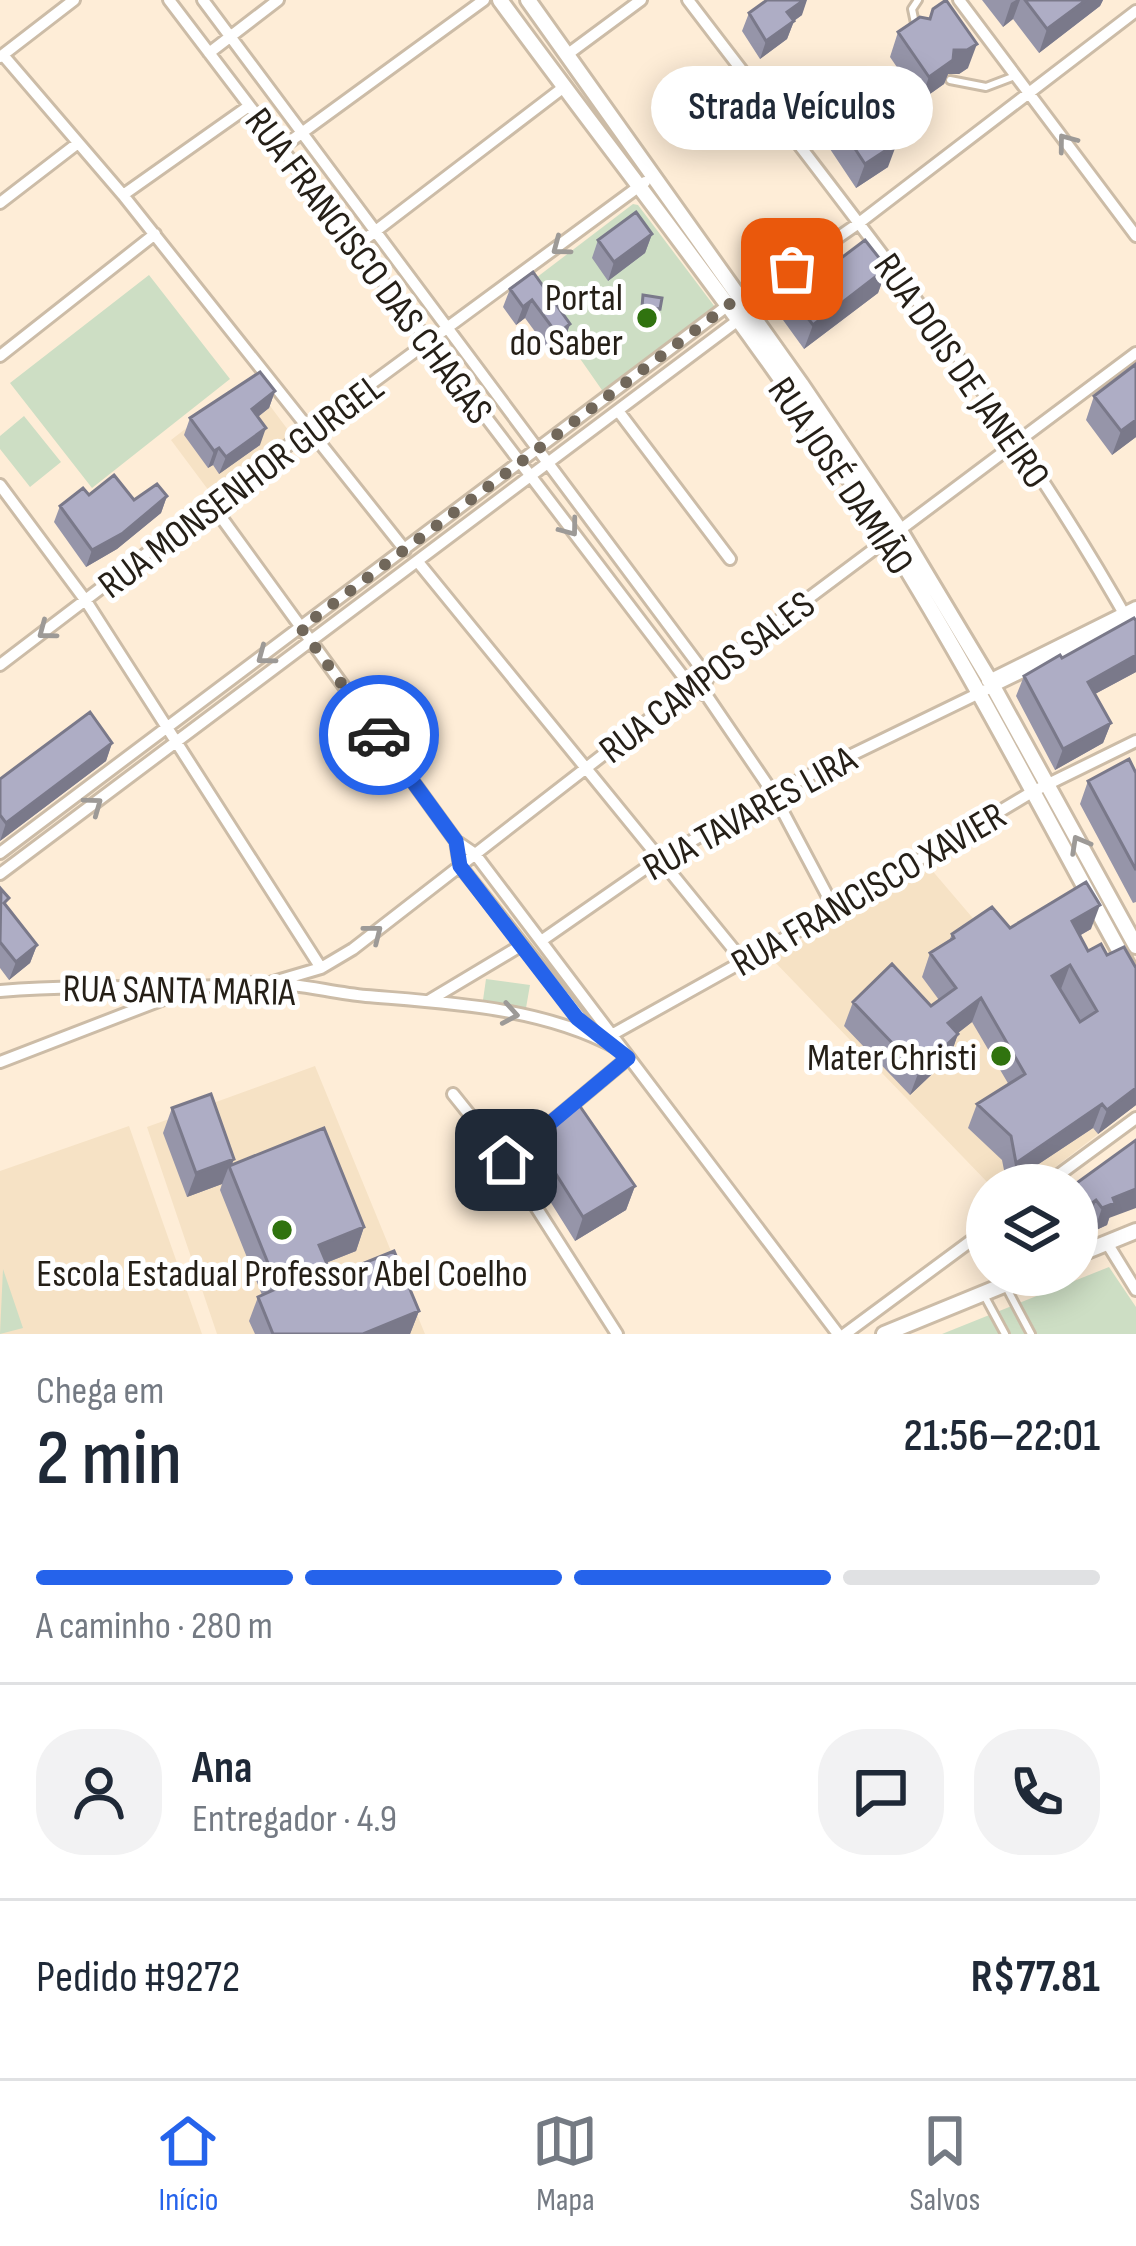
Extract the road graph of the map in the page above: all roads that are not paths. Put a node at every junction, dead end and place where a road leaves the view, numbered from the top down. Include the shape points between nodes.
1 (74, 0) edge
2 (169, 0) edge
3 (202, 0) edge
4 (278, 0) edge
5 (484, 0) edge
6 (500, 0) edge
7 (528, 0) edge
8 (641, 0) edge
9 (688, 0) edge
10 (918, 0) edge
11 (959, 0) edge
12 (1136, 11) edge
13 (917, 37) edge
14 (229, 38) junction
15 (208, 53) junction
16 (568, 54) junction
17 (1, 56) edge
18 (1015, 76) junction
19 (950, 80) edge
20 (564, 87) junction
21 (1029, 93) junction
22 (249, 106) junction
23 (301, 133) junction
24 (78, 143) junction
25 (281, 148) junction
26 (653, 176) junction
27 (638, 188) junction
28 (123, 194) junction
29 (0, 203) edge
30 (859, 223) junction
31 (376, 233) junction
32 (155, 234) junction
33 (1136, 236) edge
34 (356, 246) junction
35 (759, 292) junction
36 (732, 302) junction
37 (743, 317) junction
38 (448, 330) junction
39 (431, 343) junction
40 (1136, 353) edge
41 (0, 356) edge
42 (620, 412) junction
43 (311, 428) junction
44 (1019, 440) junction
45 (536, 452) junction
46 (521, 463) junction
47 (547, 466) junction
48 (532, 477) junction
49 (0, 484) edge
50 (13, 502) junction
51 (213, 506) junction
52 (0, 512) edge
53 (893, 533) junction
54 (405, 550) junction
55 (730, 559) dead end
56 (418, 562) junction
57 (86, 601) junction
58 (1131, 614) edge
59 (301, 628) junction
60 (1136, 635) edge
61 (311, 643) junction
62 (0, 665) edge
63 (706, 675) junction
64 (691, 687) junction
65 (981, 689) junction
66 (707, 696) junction
67 (166, 730) junction
68 (1136, 741) edge
69 (176, 746) junction
70 (586, 768) junction
71 (1040, 788) junction
72 (773, 793) junction
73 (456, 841) junction
74 (0, 853) edge
75 (475, 854) junction
76 (660, 859) junction
77 (460, 866) junction
78 (0, 874) edge
79 (835, 910) junction
80 (541, 941) junction
81 (522, 945) junction
82 (1136, 946) edge
83 (743, 961) junction
84 (322, 968) junction
85 (1136, 981) edge
86 (269, 982) junction
87 (196, 987) junction
88 (0, 991) edge
89 (430, 1000) junction
90 (602, 1036) junction
91 (626, 1054) junction
92 (0, 1062) edge
93 (453, 1094) dead end
94 (1136, 1118) edge
95 (506, 1160) junction
96 (1074, 1164) edge
97 (1136, 1231) edge
98 (966, 1243) edge
99 (1107, 1243) junction
100 (1098, 1247) edge
101 (1136, 1290) edge
102 (976, 1296) edge
103 (985, 1296) edge
104 (1011, 1296) edge
105 (617, 1334) edge
106 (842, 1334) edge
107 (884, 1334) edge
108 (1005, 1334) edge
109 (1031, 1334) edge

1 - 17 street
2 - 15 street, RUA FRANCISCO DAS CHAGAS
3 - 14 street, RUA FRANCISCO DAS CHAGAS
4 - 14 street
5 - 23 street
6 - 20 street, RUA JOSÉ DAMIÃO
7 - 16 street, RUA JOSÉ DAMIÃO
8 - 16 street
9 - 30 street, RUA DOIS DE JANEIRO
10 - 13 lane
11 - 18 street
12 - 21 street
14 - 15 street
14 - 23 street, RUA FRANCISCO DAS CHAGAS
15 - 22 street, RUA FRANCISCO DAS CHAGAS
16 - 26 street, RUA JOSÉ DAMIÃO
17 - 24 street
18 - 19 lane via 986,87
18 - 21 street
20 - 27 street, RUA JOSÉ DAMIÃO
20 - 31 street
21 - 30 street
33 -> 21 street
22 - 25 street, RUA FRANCISCO DAS CHAGAS
22 - 28 street
23 - 25 street
23 - 31 street, RUA FRANCISCO DAS CHAGAS
24 - 28 street
24 - 29 street
25 - 34 street, RUA FRANCISCO DAS CHAGAS
26 - 27 street, RUA MONSENHOR GURGEL
26 - 36 street, RUA JOSÉ DAMIÃO
27 - 36 street, RUA JOSÉ DAMIÃO
27 -> 38 street, RUA MONSENHOR GURGEL
28 - 32 street
30 - 35 street
30 - 44 street, RUA DOIS DE JANEIRO
31 - 34 street
31 - 38 street, RUA FRANCISCO DAS CHAGAS
32 - 41 street
32 - 43 street
34 - 39 street, RUA FRANCISCO DAS CHAGAS
35 - 36 street
35 - 37 street
36 - 37 street, RUA JOSÉ DAMIÃO
36 - 45 street
37 - 42 street
37 - 53 street, RUA JOSÉ DAMIÃO
38 - 39 street, RUA MONSENHOR GURGEL
38 - 45 street, RUA FRANCISCO DAS CHAGAS
39 - 43 street, RUA MONSENHOR GURGEL
39 - 46 street, RUA FRANCISCO DAS CHAGAS
40 - 44 street, RUA CAMPOS SALES
42 - 47 street
42 - 55 street
43 - 51 street, RUA MONSENHOR GURGEL
43 - 54 street
44 - 53 street, RUA CAMPOS SALES
44 - 58 street, RUA DOIS DE JANEIRO
45 - 46 street
45 - 47 street, RUA FRANCISCO DAS CHAGAS
46 - 48 street, RUA FRANCISCO DAS CHAGAS
46 - 54 street
47 - 48 street
47 - 63 street, RUA FRANCISCO DAS CHAGAS
48 - 56 street
48 -> 64 street, RUA FRANCISCO DAS CHAGAS
49 - 50 street
50 - 52 street
50 - 57 street
51 - 57 street, RUA MONSENHOR GURGEL
51 - 59 street
53 - 63 street, RUA CAMPOS SALES
53 - 65 street, RUA JOSÉ DAMIÃO
54 - 59 street
56 - 61 street
56 - 70 street
57 -> 62 street, RUA MONSENHOR GURGEL
57 - 67 street
58 - 60 street, RUA DOIS DE JANEIRO
58 - 65 street, RUA TAVARES LIRA
59 - 61 street
59 -> 67 street
61 - 69 street
61 - 73 street
63 - 64 street, RUA CAMPOS SALES
63 - 66 street
64 - 66 street, RUA FRANCISCO DAS CHAGAS
64 - 70 street, RUA CAMPOS SALES
65 - 71 street, RUA JOSÉ DAMIÃO
65 - 72 street, RUA TAVARES LIRA
66 - 72 street, RUA FRANCISCO DAS CHAGAS
67 - 69 street
67 - 74 street
68 - 71 street, RUA FRANCISCO XAVIER
78 -> 69 street
69 - 84 street
70 - 75 street, RUA CAMPOS SALES
70 - 76 street
71 - 79 street, RUA FRANCISCO XAVIER
82 -> 71 street, RUA JOSÉ DAMIÃO
71 - 85 street, RUA JOSÉ DAMIÃO
72 - 76 street, RUA TAVARES LIRA
72 - 79 street, RUA FRANCISCO DAS CHAGAS
73 - 75 street
73 - 77 street
75 - 77 street, RUA CAMPOS SALES
75 - 80 street
76 - 80 street, RUA TAVARES LIRA
76 - 83 street
77 - 81 street
84 -> 77 street, RUA CAMPOS SALES
79 - 83 street, RUA FRANCISCO XAVIER
80 - 90 street
81 - 89 street
81 - 90 street via 577,1018
83 - 90 street, RUA FRANCISCO XAVIER
84 - 86 street, RUA CAMPOS SALES
86 - 87 street, RUA SANTA MARIA
86 - 89 street, RUA SANTA MARIA
87 - 88 street, RUA SANTA MARIA
87 - 92 street
89 -> 90 street, RUA SANTA MARIA
90 - 91 street, RUA SANTA MARIA
91 - 95 street
91 - 106 street
93 - 95 street
94 - 96 street
95 - 105 street
97 - 99 street
98 - 106 street
99 - 100 street
99 - 101 street
102 - 107 street
103 - 108 lane
104 - 109 lane

